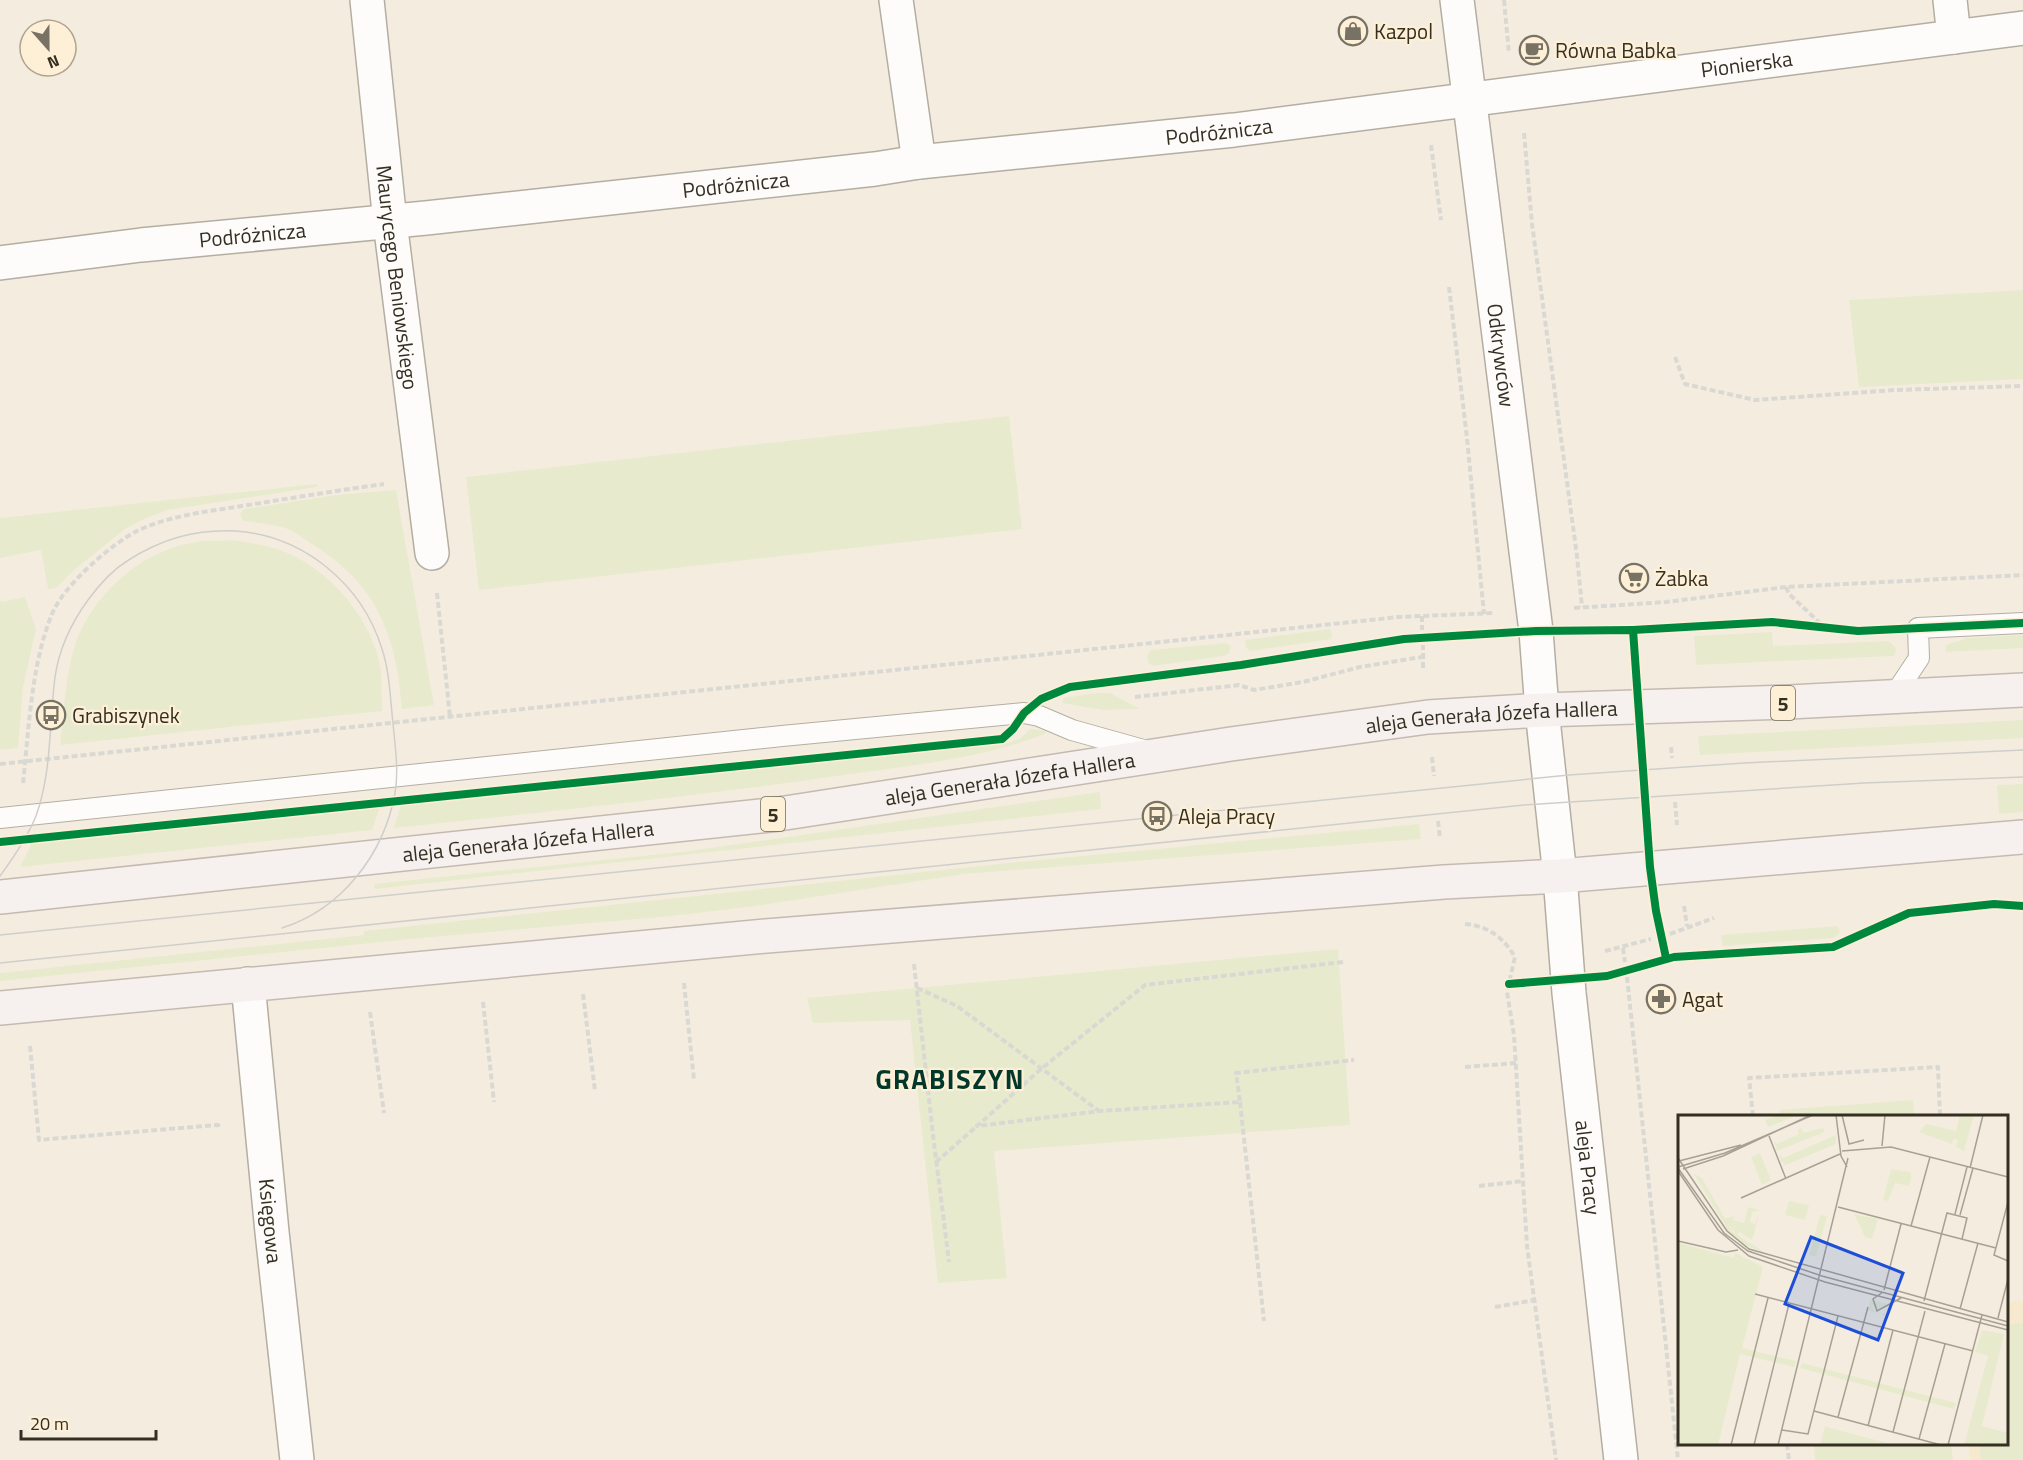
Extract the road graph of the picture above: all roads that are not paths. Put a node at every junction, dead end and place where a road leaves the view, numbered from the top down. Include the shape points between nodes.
1 (367, 0) edge
2 (897, 0) edge
3 (1457, 0) edge
4 (1950, 0) edge
5 (2023, 28) edge
6 (1954, 37) junction
7 (1469, 100) junction
8 (919, 162) junction
9 (390, 222) junction
10 (0, 263) edge
11 (432, 553) road end
12 (2023, 623) edge
13 (2023, 690) edge
14 (1893, 697) junction
15 (1542, 710) junction
16 (1162, 755) junction
17 (9, 818) edge
18 (2023, 837) edge
19 (1560, 876) junction
20 (0, 897) edge
21 (248, 984) junction
22 (0, 1008) edge
23 (297, 1460) edge
24 (1621, 1460) edge

1 - 9 street, Maurycego Beniowskiego
2 - 8 street
3 - 7 street, Odkrywców
4 - 6 street
5 - 6 street, Pionierska
6 - 7 street, Pionierska
7 - 8 street, Podróżnicza via 1234,130
7 - 15 street, Odkrywców via 1536,631
8 - 9 street, Podróżnicza
9 - 10 street, Podróżnicza via 141,245
9 - 11 street, Maurycego Beniowskiego
12 - 14 lane via 1918,628 1919,658
13 - 14 main road, aleja Generała Józefa Hallera / 5
14 - 15 main road, aleja Generała Józefa Hallera / 5
15 - 16 main road, aleja Generała Józefa Hallera / 5 via 1428,717
15 - 19 street, Odkrywców
16 - 17 lane via 1024,713
16 - 20 main road, aleja Generała Józefa Hallera / 5 via 779,814
18 - 19 main road
19 - 21 main road via 766,936
19 - 24 street, aleja Pracy
21 - 22 main road
21 - 23 street, Księgowa

